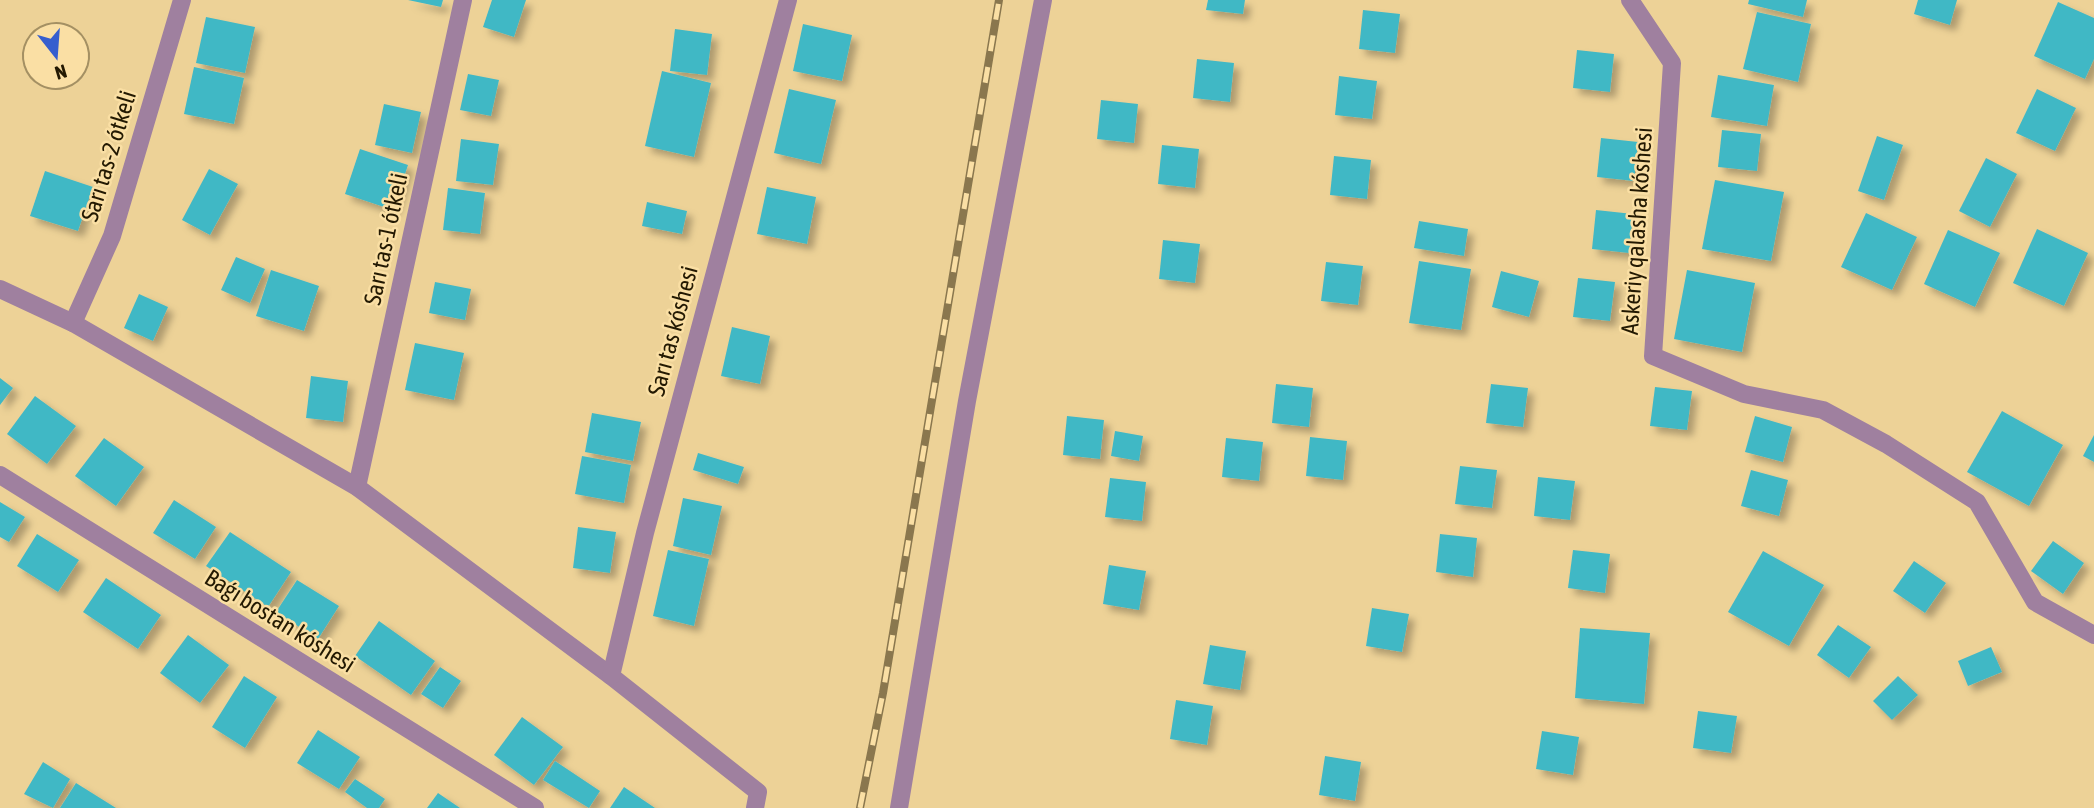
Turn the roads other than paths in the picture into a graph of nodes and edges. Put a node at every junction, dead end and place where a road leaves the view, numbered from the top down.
1 (182, 0) edge
2 (463, 0) edge
3 (788, 0) edge
4 (1043, 0) edge
5 (1630, 0) edge
6 (0, 289) edge
7 (73, 323) junction
8 (0, 475) edge
9 (357, 488) junction
10 (2094, 635) edge
11 (611, 676) junction
12 (535, 808) edge
13 (755, 808) edge
14 (899, 808) edge

1 - 7 street, Sarı tas-2 ótkeli
2 - 9 street, Sarı tas-1 ótkeli
3 - 11 street, Sarı tas kóshesi
4 - 14 street
5 - 10 street, Askeriy qalasha kóshesi
6 - 7 street
7 - 9 street
8 - 12 street, Baǵı bostan kóshesi
9 - 11 street
11 - 13 street

